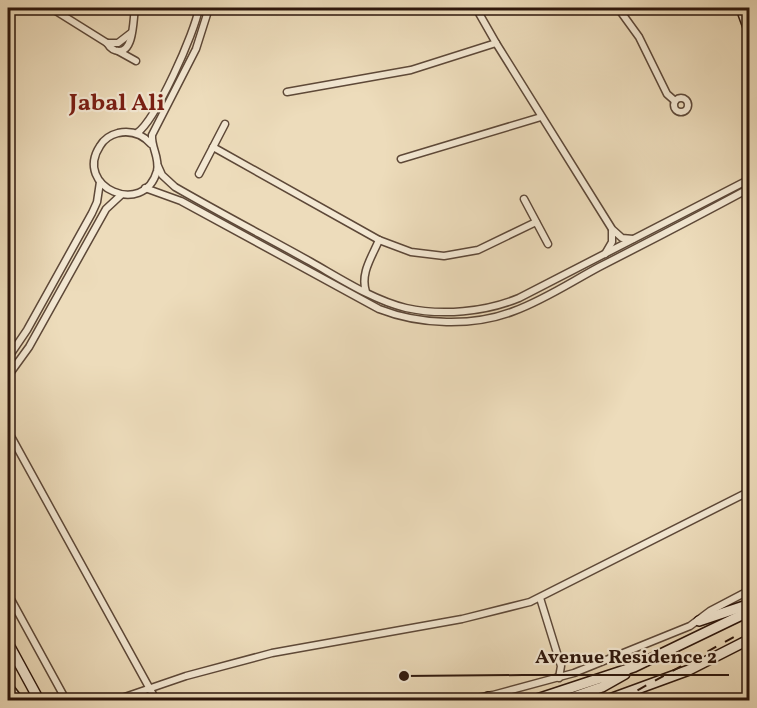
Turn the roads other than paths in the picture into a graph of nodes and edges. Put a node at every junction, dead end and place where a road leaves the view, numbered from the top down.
1 (51, 8) edge
2 (135, 8) edge
3 (199, 8) edge
4 (208, 8) edge
5 (476, 8) edge
6 (618, 8) edge
7 (741, 8) edge
8 (131, 33) junction
9 (750, 33) edge
10 (107, 43) junction
11 (496, 43) junction
12 (118, 51) junction
13 (136, 61) dead end
14 (287, 92) dead end
15 (675, 101) dead end
16 (541, 117) junction
17 (225, 124) dead end
18 (136, 133) junction
19 (151, 144) junction
20 (213, 147) junction
21 (401, 159) dead end
22 (158, 166) junction
23 (199, 174) dead end
24 (750, 179) edge
25 (100, 182) junction
26 (145, 188) junction
27 (750, 188) edge
28 (121, 195) junction
29 (524, 199) dead end
30 (536, 222) junction
31 (612, 229) junction
32 (636, 239) junction
33 (379, 240) junction
34 (548, 244) dead end
35 (604, 255) junction
36 (365, 272) junction
37 (345, 281) junction
38 (366, 292) junction
39 (8, 358) edge
40 (8, 376) edge
41 (8, 431) edge
42 (750, 491) edge
43 (750, 590) edge
44 (8, 594) edge
45 (540, 598) junction
46 (530, 602) junction
47 (750, 604) edge
48 (750, 611) edge
49 (544, 614) junction
50 (699, 621) junction
51 (8, 637) edge
52 (750, 639) edge
53 (9, 645) edge
54 (561, 666) junction
55 (634, 667) junction
56 (574, 673) junction
57 (559, 678) junction
58 (8, 687) edge
59 (149, 687) junction
60 (485, 699) edge
61 (18, 700) edge
62 (39, 700) edge
63 (66, 700) edge
64 (116, 700) edge
65 (156, 700) edge
66 (466, 700) edge
67 (534, 700) edge
68 (565, 700) edge
69 (606, 700) edge

1 - 10 street
2 - 8 street
3 - 18 street
4 - 19 street
5 - 11 street
6 - 15 street
7 - 9 main road
8 - 10 street
8 - 12 street
10 - 12 street
11 - 14 street
11 - 16 street
12 - 13 street
16 - 21 street
16 - 31 street
17 - 20 street
18 - 19 street
18 - 25 street
19 - 22 street
20 - 23 street
20 - 33 street
22 - 26 street
22 - 37 street
24 - 32 street
25 - 28 street
25 - 39 street
26 - 27 street
26 - 28 street
28 - 40 street
29 - 30 street
30 - 33 street
30 - 34 street
31 - 32 street
31 - 35 street
32 - 35 street
33 - 36 street
35 - 38 street
36 - 37 street
36 - 38 street
37 - 38 street
41 - 59 street
42 - 45 street
43 - 50 street
44 - 63 street
45 - 46 street
45 - 49 street
46 - 49 street
46 - 59 street
47 - 50 main road
48 - 55 main road
49 - 54 street
50 - 56 street
51 - 53 main road
52 - 69 main road
53 - 62 main road
54 - 56 street
54 - 57 street
55 - 67 main road
55 - 68 main road
56 - 57 street
57 - 60 street
58 - 61 main road
59 - 64 street
59 - 65 street
60 - 66 street

